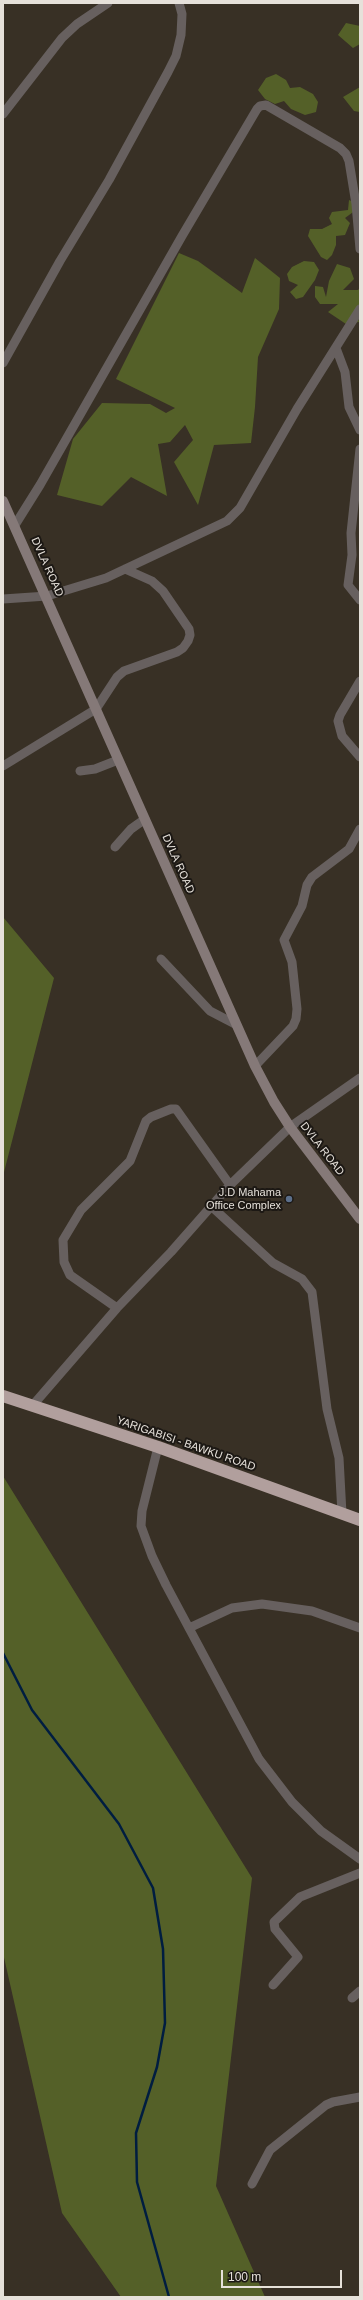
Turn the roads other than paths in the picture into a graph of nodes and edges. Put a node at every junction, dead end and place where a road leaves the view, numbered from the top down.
1 (108, 3) edge
2 (179, 3) edge
3 (3, 114) edge
4 (360, 249) edge
5 (360, 309) edge
6 (336, 348) junction
7 (3, 363) edge
8 (360, 430) edge
9 (360, 449) edge
10 (4, 505) edge
11 (15, 525) junction
12 (125, 569) junction
13 (47, 596) junction
14 (3, 599) edge
15 (360, 600) edge
16 (360, 681) edge
17 (96, 709) junction
18 (360, 757) edge
19 (118, 760) junction
20 (3, 766) edge
21 (80, 771) dead end
22 (145, 819) junction
23 (360, 829) edge
24 (360, 841) edge
25 (115, 847) dead end
26 (349, 849) junction
27 (161, 959) dead end
28 (236, 1024) junction
29 (255, 1066) junction
30 (360, 1078) edge
31 (290, 1127) junction
32 (230, 1185) junction
33 (211, 1206) junction
34 (358, 1214) edge
35 (117, 1308) junction
36 (3, 1396) edge
37 (33, 1405) junction
38 (158, 1448) junction
39 (342, 1514) junction
40 (360, 1520) edge
41 (189, 1628) junction
42 (360, 1628) edge
43 (360, 1859) edge
44 (360, 1873) edge
45 (273, 1985) dead end
46 (360, 1991) edge
47 (352, 1998) dead end
48 (360, 2096) edge
49 (252, 2184) dead end

1 - 3 street
2 - 7 street
4 - 11 street
5 - 6 street
6 - 8 street
6 - 12 street
9 - 15 street
10 - 11 street, DVLA ROAD
11 - 13 street, DVLA ROAD
12 - 13 street
12 - 17 street
13 - 14 street
13 - 17 street, DVLA ROAD
16 - 18 street
17 - 19 street, DVLA ROAD
17 - 20 street
19 - 21 street
19 - 22 street, DVLA ROAD
22 - 25 street
22 - 28 street, DVLA ROAD
23 - 26 street
24 - 26 street
26 - 29 street
27 - 28 street
28 - 29 street, DVLA ROAD
29 - 31 street, DVLA ROAD
30 - 31 street
31 - 32 street
31 - 34 street, DVLA ROAD
32 - 33 street
32 - 35 street
33 - 35 street
33 - 39 street
35 - 37 street
36 - 37 highway, YARIGABISI - BAWKU ROAD
37 - 38 highway, YARIGABISI - BAWKU ROAD
38 - 39 highway, YARIGABISI - BAWKU ROAD
38 - 41 street
39 - 40 highway, YARIGABISI - BAWKU ROAD
41 - 42 street
41 - 43 street
44 - 45 street
46 - 47 street
48 - 49 street

